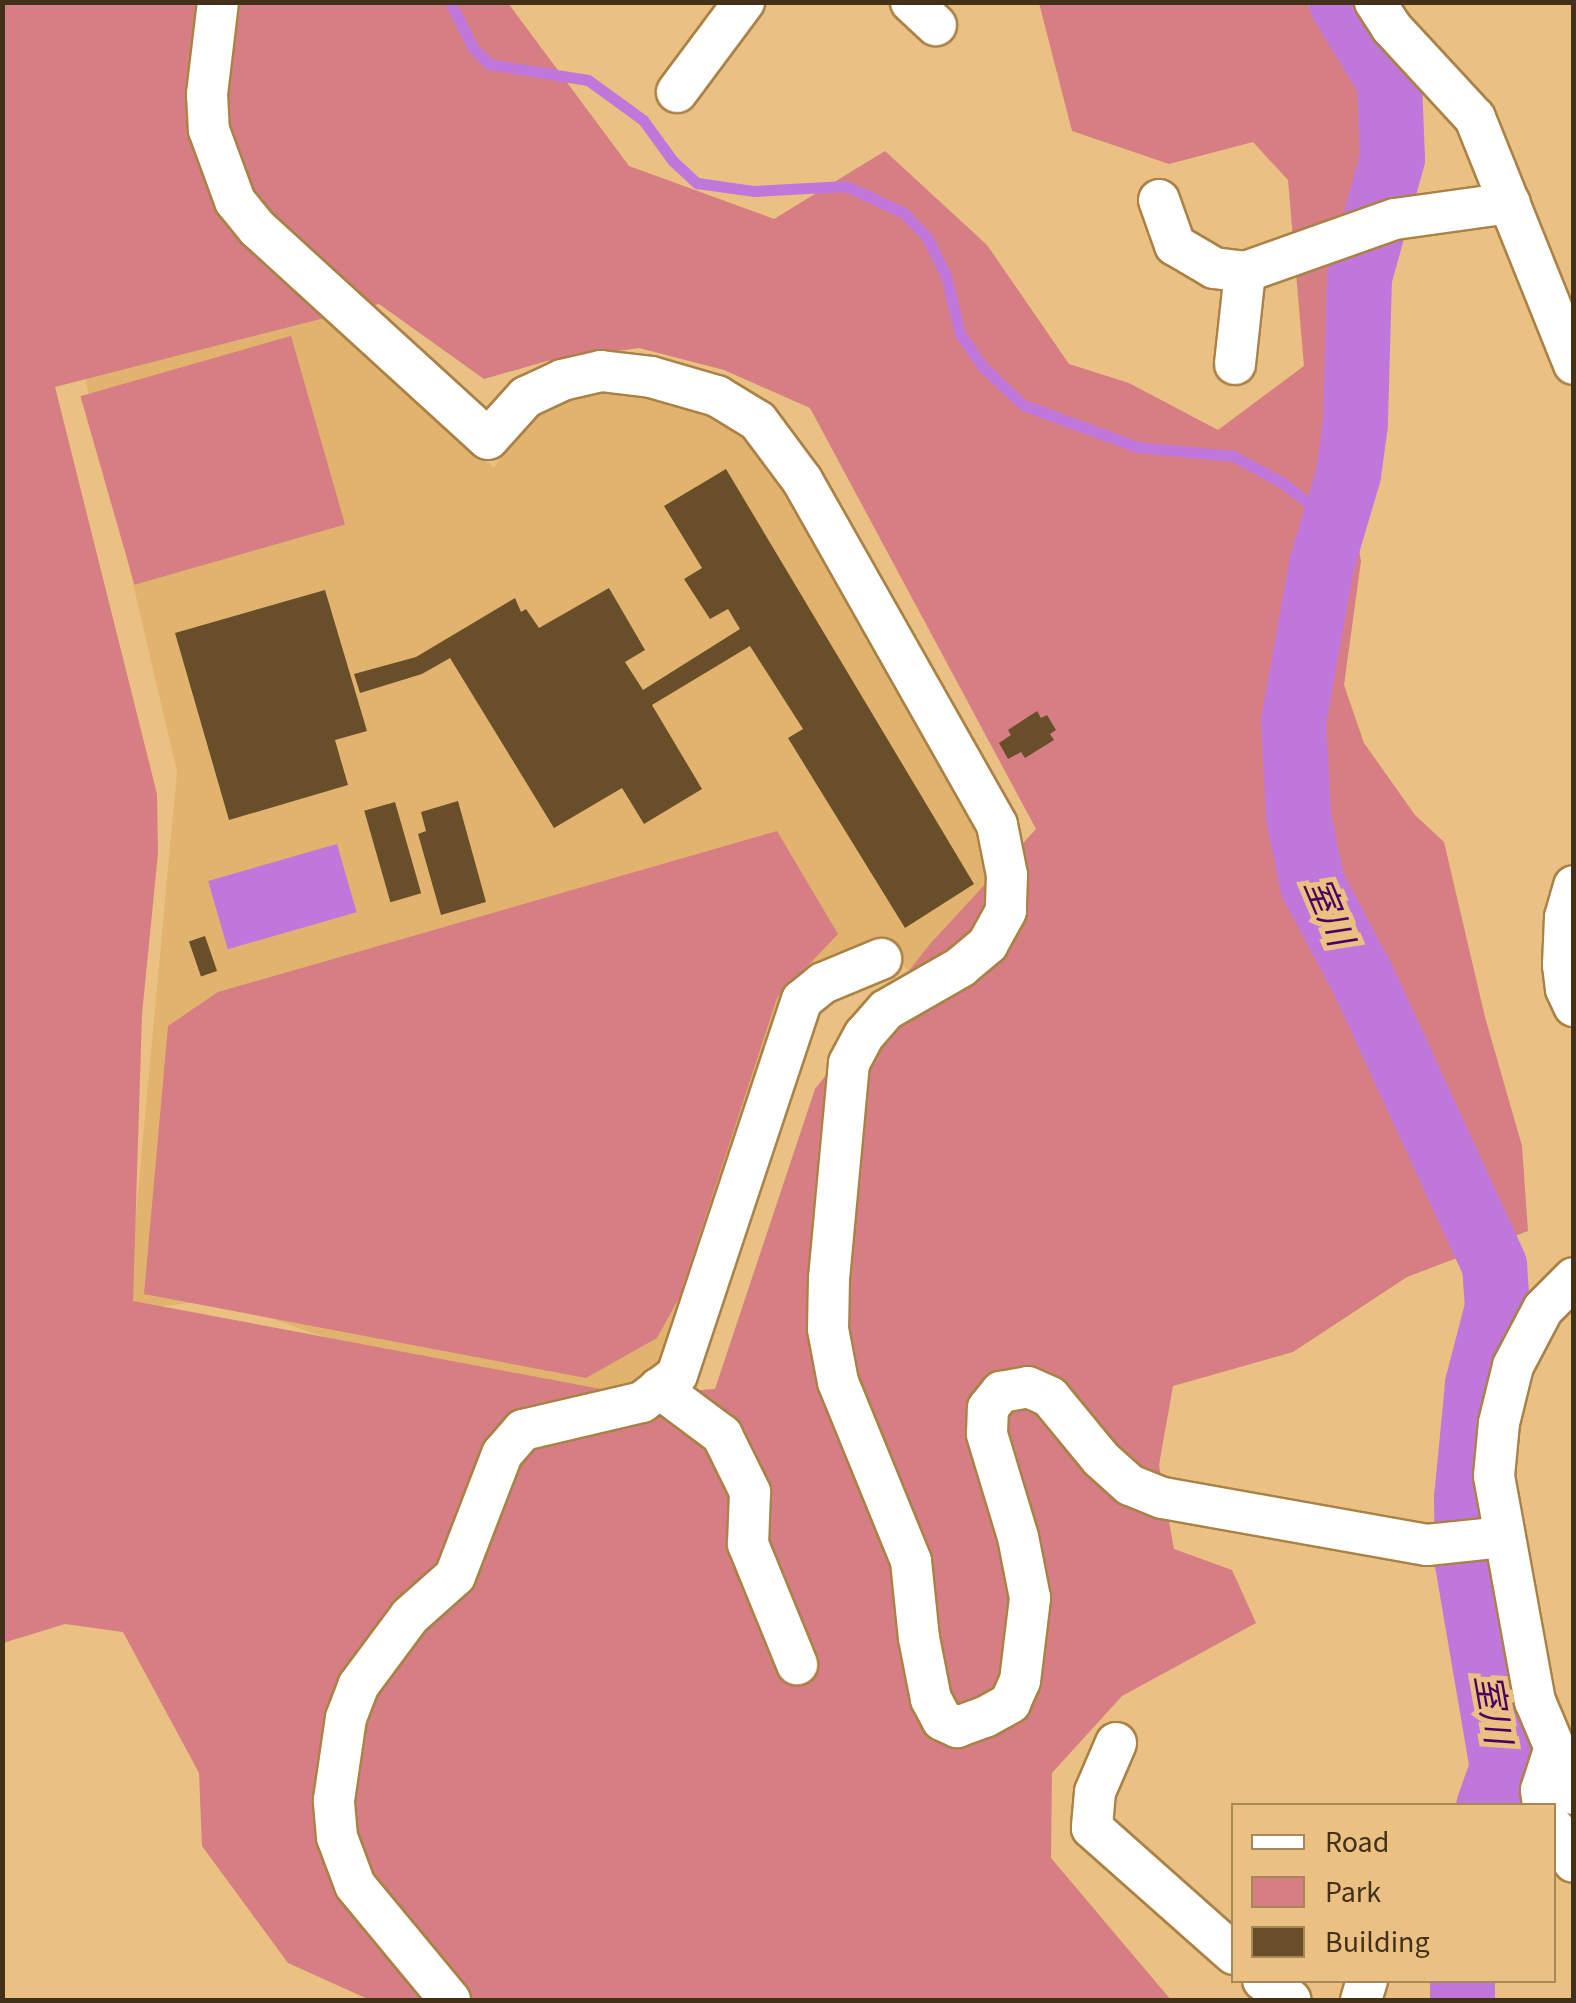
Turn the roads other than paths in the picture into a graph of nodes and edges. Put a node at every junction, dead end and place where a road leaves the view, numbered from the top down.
1 (218, 2) edge
2 (744, 2) edge
3 (1375, 2) edge
4 (677, 92) dead end
5 (1159, 200) dead end
6 (1510, 203) junction
7 (1245, 272) junction
8 (1236, 364) dead end
9 (1574, 364) edge
10 (1574, 886) edge
11 (902, 1001) junction
12 (1574, 1006) edge
13 (1574, 1278) edge
14 (659, 1388) junction
15 (1494, 1538) junction
16 (797, 1664) dead end
17 (1116, 1743) dead end
18 (1552, 1752) junction
19 (1574, 1794) edge
20 (1543, 1803) edge
21 (1556, 1831) edge
22 (1574, 1862) edge
23 (1231, 1951) edge
24 (1267, 1983) edge
25 (450, 2000) edge
26 (1291, 2000) edge

1 - 11 street
2 - 4 street
3 - 6 street
5 - 7 street
6 - 7 street
6 - 9 street
7 - 8 street
10 - 12 street
11 - 14 street
11 - 15 street
13 - 15 street
14 - 16 street
14 - 25 street
15 - 18 street
17 - 23 street
18 - 19 street
18 - 20 street
21 - 22 street
24 - 26 street

